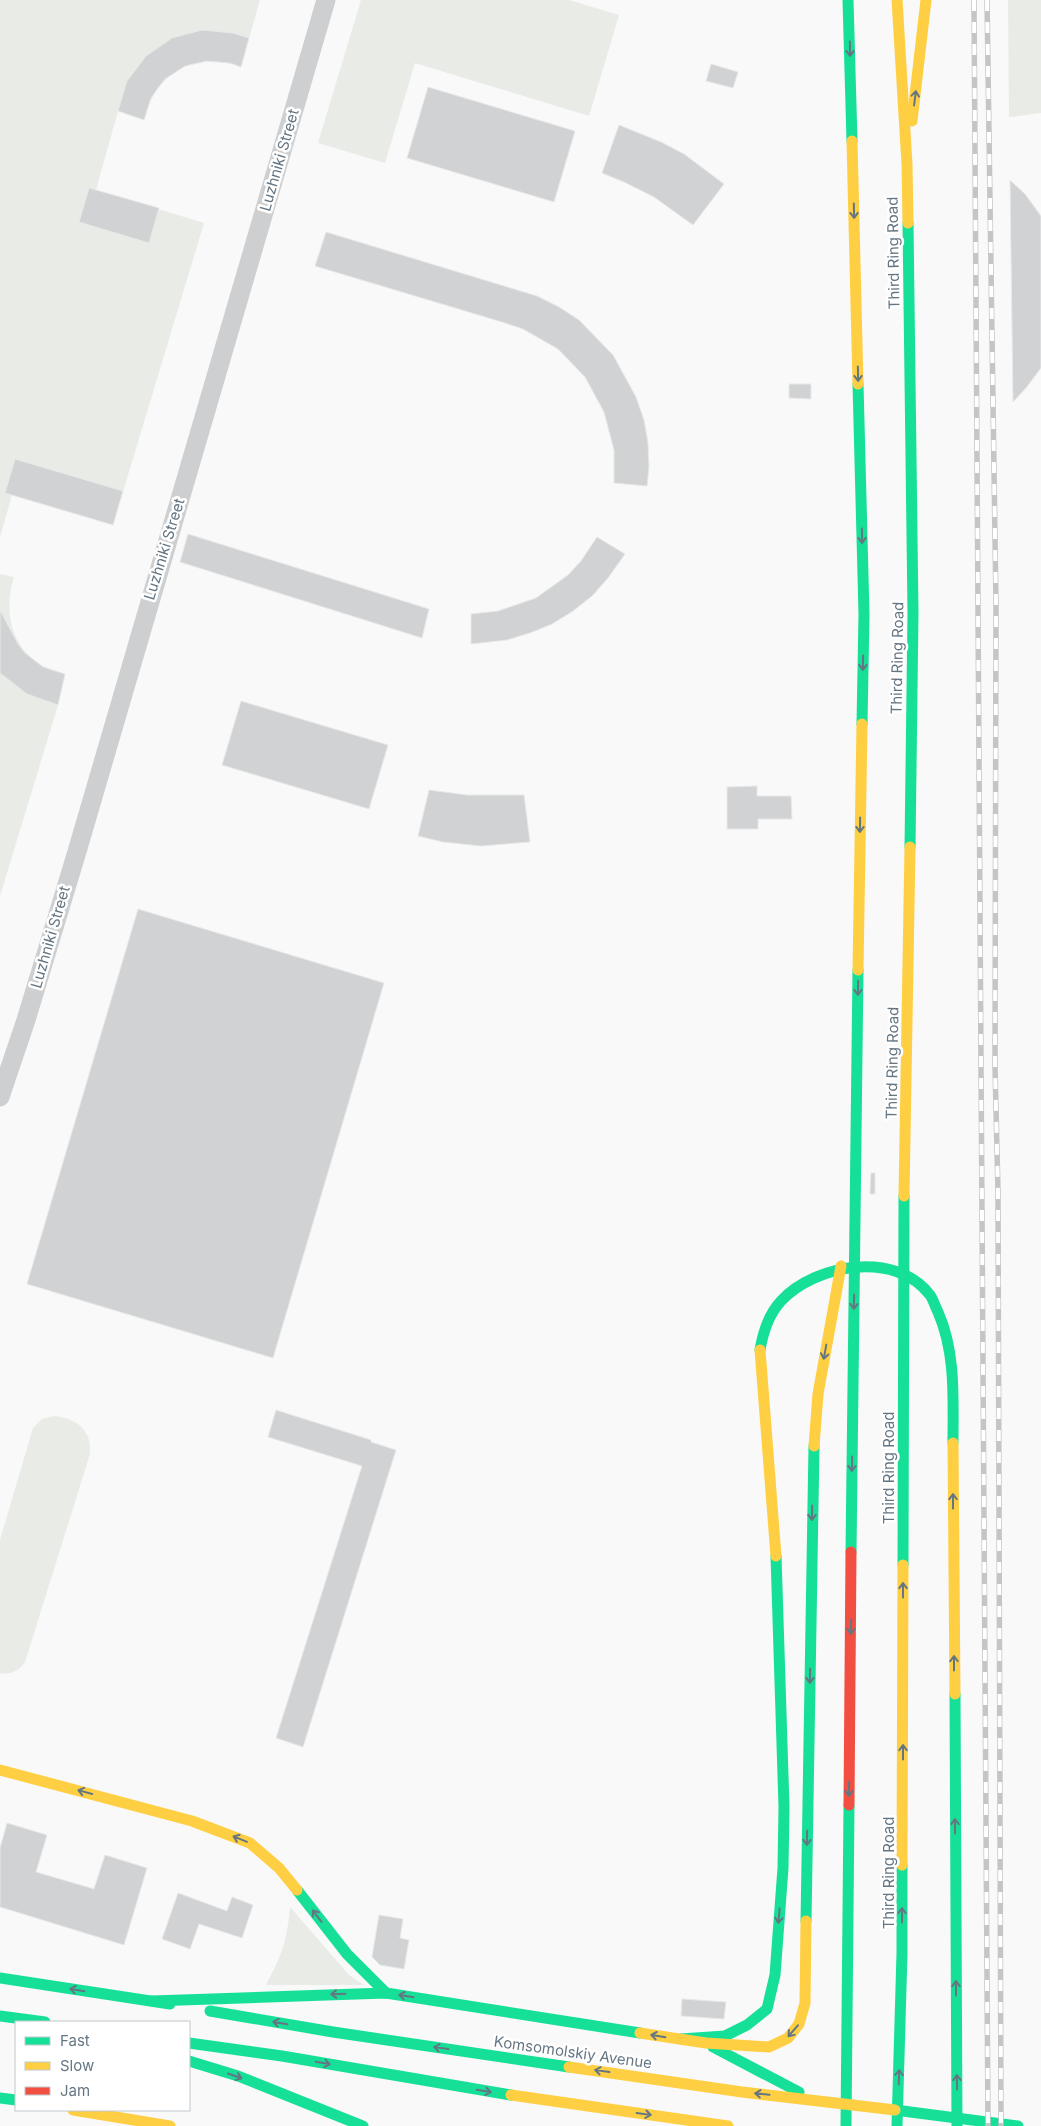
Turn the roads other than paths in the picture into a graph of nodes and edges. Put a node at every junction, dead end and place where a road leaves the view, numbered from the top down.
1 (326, 0) edge
2 (844, 0) edge
3 (848, 0) edge
4 (897, 0) edge
5 (926, 0) edge
6 (850, 23) junction
7 (907, 164) junction
8 (0, 1097) edge
9 (856, 1165) junction
10 (0, 1770) edge
11 (902, 1953) junction
12 (0, 1978) edge
13 (386, 1993) junction
14 (152, 2001) junction
15 (0, 2016) edge
16 (38, 2021) edge
17 (680, 2039) junction
18 (190, 2043) edge
19 (706, 2043) junction
20 (190, 2061) edge
21 (911, 2068) dead end
22 (913, 2097) dead end
23 (0, 2098) edge
24 (811, 2099) junction
25 (15, 2100) edge
26 (79, 2111) edge
27 (170, 2126) edge
28 (362, 2126) edge
29 (728, 2126) edge
30 (846, 2126) edge
31 (897, 2126) edge
32 (915, 2126) edge
33 (957, 2126) edge
34 (1018, 2126) edge

1 - 8 street, Luzhniki Street
2 - 6 main road
3 - 6 main road
4 - 7 main road, Third Ring Road
7 -> 5 main road
6 -> 9 main road
11 -> 7 main road, Third Ring Road
9 -> 19 main road
9 -> 30 main road
13 -> 10 main road
11 - 21 main road
31 -> 11 main road, Third Ring Road
14 -> 12 main road, Komsomolskiy Avenue
13 -> 14 main road
17 -> 13 main road
24 -> 14 main road, Komsomolskiy Avenue
15 - 16 main road
17 - 19 main road
33 -> 17 main road
18 -> 29 main road
19 - 24 main road
20 -> 28 main road
22 - 32 main road
23 - 25 main road
24 - 34 main road, Komsomolskiy Avenue
26 - 27 main road

